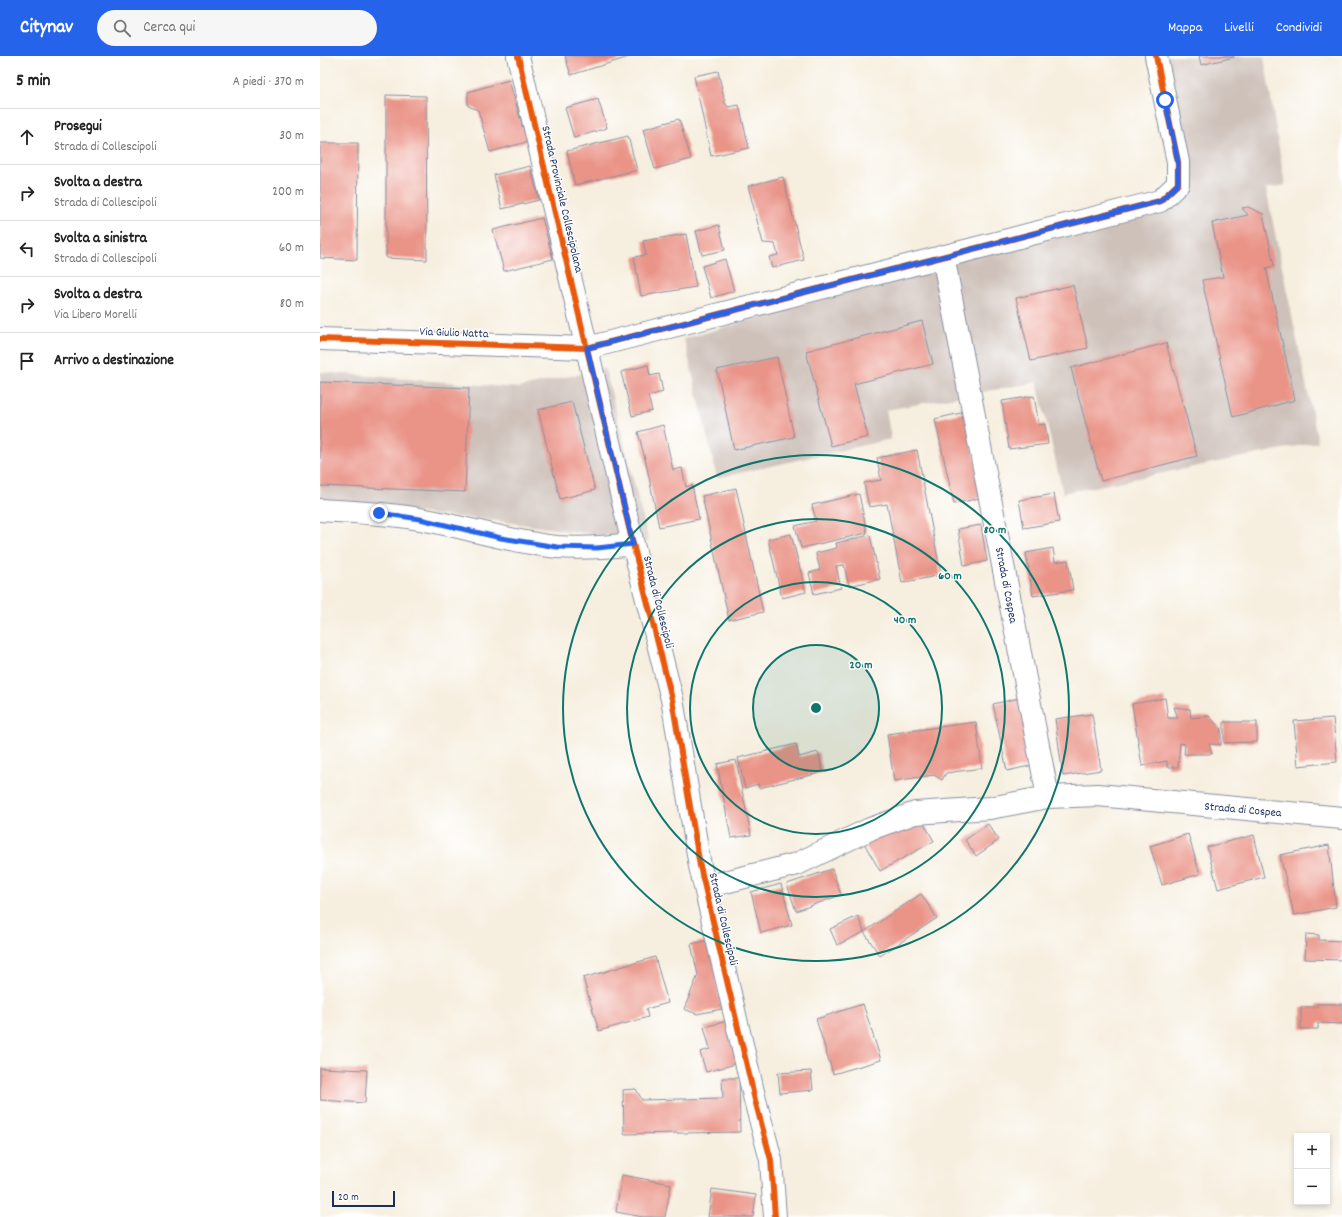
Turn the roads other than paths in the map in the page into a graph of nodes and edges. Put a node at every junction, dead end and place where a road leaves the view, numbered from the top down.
1 (518, 56) edge
2 (1156, 56) edge
3 (943, 256) junction
4 (320, 339) edge
5 (587, 348) junction
6 (320, 510) edge
7 (633, 544) junction
8 (1048, 797) junction
9 (1342, 818) edge
10 (705, 887) junction
11 (775, 1217) edge

1 - 5 street, Strada Provinciale Collescipolana
2 - 3 street
3 - 5 street
3 - 8 street, Strada di Cospea
4 - 5 street, Via Giulio Natta
5 - 7 street, Strada di Collescipoli
6 - 7 street
7 - 10 street, Strada di Collescipoli
8 - 9 street, Strada di Cospea
8 - 10 street, Strada di Cospea
10 - 11 street, Strada di Collescipoli

